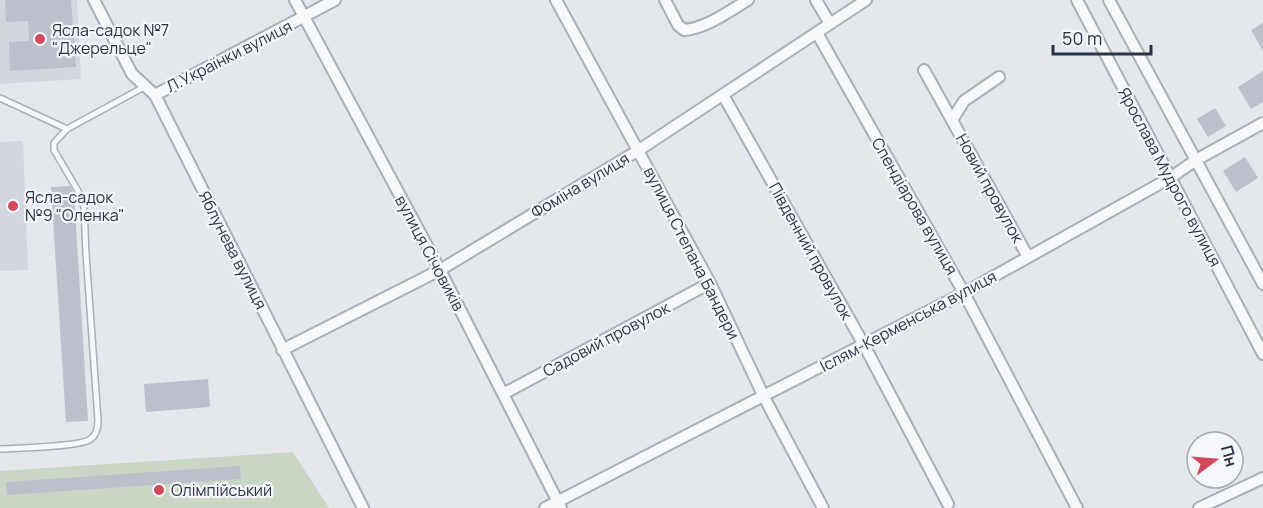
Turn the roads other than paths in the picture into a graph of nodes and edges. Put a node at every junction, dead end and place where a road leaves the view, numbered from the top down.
1 (94, 0) edge
2 (295, 0) edge
3 (335, 0) edge
4 (556, 0) edge
5 (665, 0) edge
6 (748, 0) edge
7 (816, 0) edge
8 (866, 0) edge
9 (1077, 0) edge
10 (1109, 0) edge
11 (304, 17) junction
12 (830, 24) junction
13 (817, 33) junction
14 (924, 70) dead end
15 (999, 77) dead end
16 (144, 87) junction
17 (155, 95) junction
18 (723, 95) junction
19 (0, 98) edge
20 (952, 120) junction
21 (1263, 123) edge
22 (67, 129) junction
23 (639, 150) junction
24 (1196, 160) junction
25 (1170, 178) junction
26 (1028, 257) junction
27 (440, 270) junction
28 (710, 283) junction
29 (1263, 284) edge
30 (964, 293) junction
31 (864, 345) junction
32 (282, 350) junction
33 (1263, 354) edge
34 (503, 394) junction
35 (764, 397) junction
36 (0, 449) edge
37 (1263, 478) edge
38 (948, 504) dead end
39 (559, 505) edge
40 (363, 508) edge
41 (545, 508) edge
42 (823, 508) edge
43 (1077, 508) edge
44 (1199, 508) edge

1 - 16 street, Яблунева вулиця
2 - 11 street, вулиця Січовиків
3 - 11 street, Л.Українки вулиця
4 - 23 street, вулиця Степана Бандери
5 - 6 street
7 - 12 street
8 - 12 street, Фоміна вулиця
9 - 25 street, Ярослава Мудрого вулиця
10 - 24 street, Ярослава Мудрого вулиця
11 - 17 street, Л.Українки вулиця
11 - 27 street, вулиця Січовиків
12 - 13 street, Фоміна вулиця
13 - 18 street, Фоміна вулиця
13 - 30 street, Спендіарова вулиця
14 - 20 street, Новий провулок
15 - 20 street, Новий провулок
16 - 17 street, Яблунева вулиця
16 - 22 lane
17 - 32 street, Яблунева вулиця
18 - 23 street, Фоміна вулиця
18 - 31 street, Південний провулок
19 - 22 lane
20 - 26 street, Новий провулок
21 - 24 street, Іслям-Керменська вулиця
22 - 36 lane
23 - 27 street, Фоміна вулиця
23 - 28 street, вулиця Степана Бандери
24 - 25 street, Іслям-Керменська вулиця
24 - 29 street, Ярослава Мудрого вулиця
25 - 26 street, Іслям-Керменська вулиця
25 - 33 street, Ярослава Мудрого вулиця
26 - 30 street, Іслям-Керменська вулиця
27 - 32 street, Фоміна вулиця
27 - 34 street, вулиця Січовиків
28 - 34 street, Садовий провулок
28 - 35 street, вулиця Степана Бандери
30 - 31 street, Іслям-Керменська вулиця
30 - 43 street, Спендіарова вулиця
31 - 35 street, Іслям-Керменська вулиця
31 - 38 street, Південний провулок
32 - 40 street, Яблунева вулиця
34 - 39 street, вулиця Січовиків
35 - 39 street, Іслям-Керменська вулиця
35 - 42 street, вулиця Степана Бандери
37 - 44 street
39 - 41 street, Іслям-Керменська вулиця

